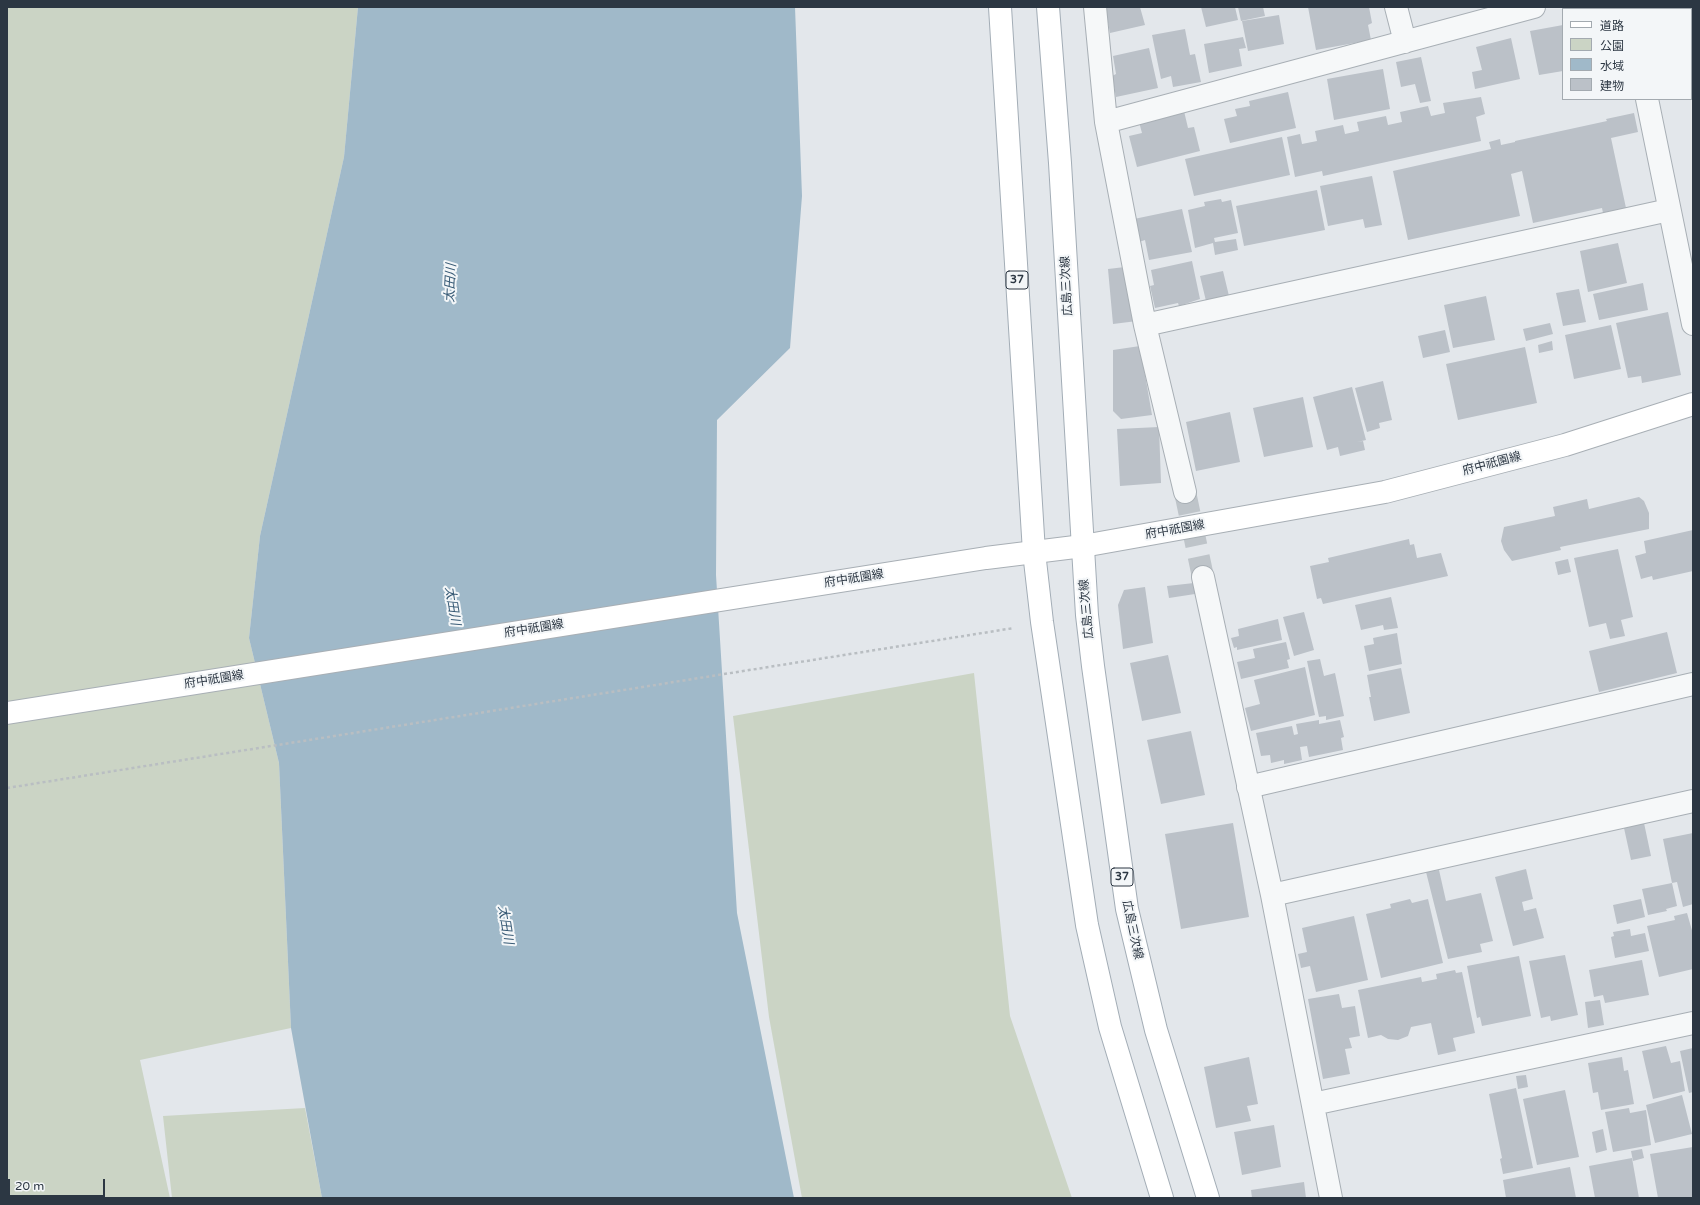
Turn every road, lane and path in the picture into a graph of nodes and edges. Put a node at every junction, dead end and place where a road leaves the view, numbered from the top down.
1 (1000, 7) edge
2 (1048, 7) edge
3 (1095, 7) edge
4 (1396, 7) edge
5 (1534, 7) edge
6 (1405, 42) junction
7 (1647, 100) edge
8 (1106, 122) junction
9 (1669, 210) junction
10 (1693, 324) edge
11 (1144, 325) junction
12 (1693, 404) edge
13 (1185, 492) tunnel mouth
14 (1083, 546) junction
15 (1034, 552) junction
16 (1203, 577) tunnel mouth
17 (1014, 628) dead end
18 (1693, 684) edge
19 (7, 713) edge
20 (1248, 787) junction
21 (7, 788) edge
22 (1693, 801) edge
23 (1272, 895) junction
24 (1693, 1023) edge
25 (1313, 1104) junction
26 (1162, 1198) edge
27 (1208, 1198) edge
28 (1332, 1198) edge

1 - 15 main road, 37
2 - 14 main road, 広島三次線 / 37
3 - 8 street
4 - 6 street
5 - 6 street
6 - 8 street
7 - 9 street
8 - 11 street
9 - 10 street
9 - 11 street
11 - 13 street
12 - 14 main road, 府中祇園線
14 - 15 main road, 府中祇園線
14 - 27 main road, 広島三次線 / 37
15 - 19 main road, 府中祇園線
15 - 26 main road, 37
16 - 20 street
17 - 21 path
18 - 20 street
20 - 23 street
22 - 23 street
23 - 25 street
24 - 25 street
25 - 28 street

